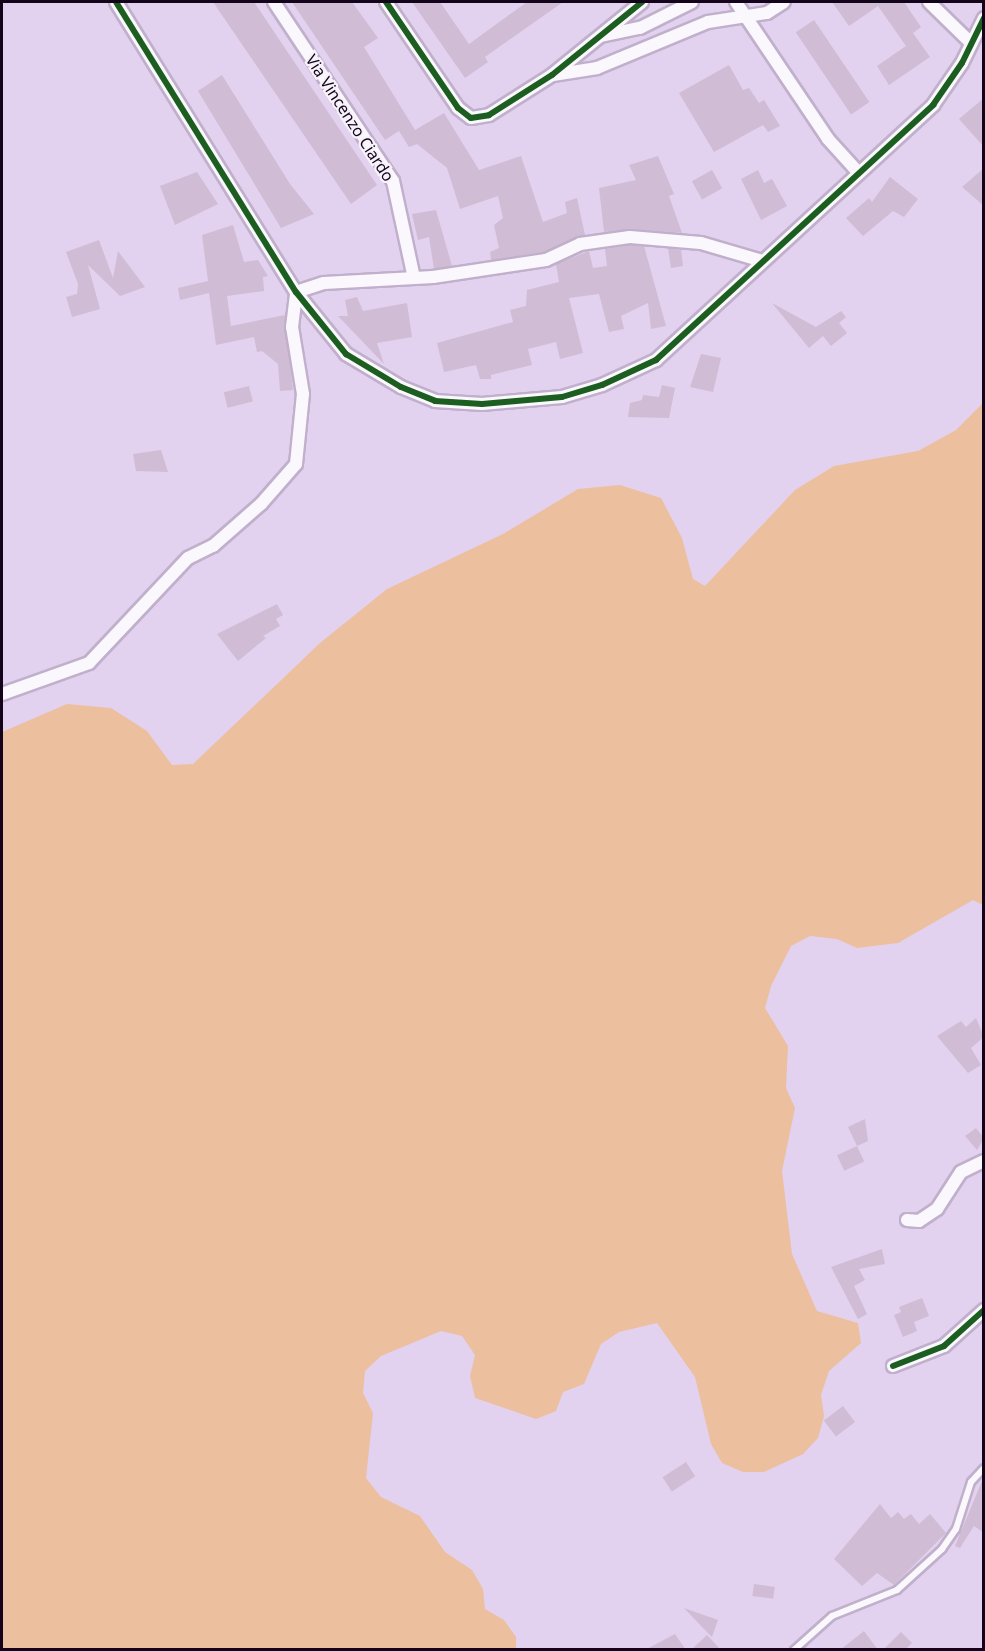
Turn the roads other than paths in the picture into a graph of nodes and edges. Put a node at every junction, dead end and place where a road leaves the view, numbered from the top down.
1 (116, 2) edge
2 (274, 2) edge
3 (386, 2) edge
4 (642, 2) edge
5 (690, 2) edge
6 (736, 2) edge
7 (784, 2) edge
8 (929, 2) edge
9 (744, 15) junction
10 (984, 18) edge
11 (600, 36) junction
12 (970, 43) junction
13 (552, 75) junction
14 (857, 171) junction
15 (762, 261) junction
16 (414, 278) junction
17 (296, 292) junction
18 (2, 694) edge
19 (984, 1161) edge
20 (907, 1220) dead end
21 (984, 1310) edge
22 (893, 1366) dead end
23 (984, 1468) edge
24 (794, 1650) edge

1 - 17 street
2 - 16 street, Via Vincenzo Ciardo
3 - 13 street
4 - 11 street
5 - 11 street
6 - 9 street
7 - 9 street
8 - 12 street
9 - 13 street
9 - 14 street
10 - 12 street
11 - 13 street
12 - 14 street
14 - 15 street
15 - 16 street
15 - 17 street
16 - 17 street
17 - 18 street
19 - 20 street
21 - 22 street
23 - 24 lane

